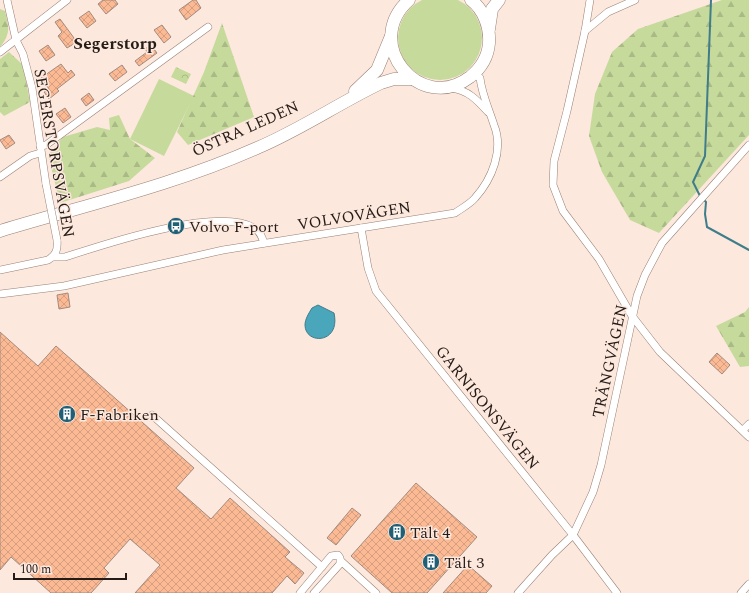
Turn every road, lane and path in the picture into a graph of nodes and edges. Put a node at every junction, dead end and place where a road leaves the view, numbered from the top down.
1 (7, 0) edge
2 (67, 0) edge
3 (470, 0) edge
4 (499, 0) edge
5 (590, 0) edge
6 (635, 0) edge
7 (405, 2) edge
8 (208, 27) dead end
9 (585, 31) junction
10 (489, 33) junction
11 (391, 36) junction
12 (16, 40) junction
13 (0, 52) edge
14 (474, 74) junction
15 (412, 78) junction
16 (444, 87) junction
17 (488, 112) junction
18 (749, 145) edge
19 (40, 149) junction
20 (0, 177) edge
21 (80, 208) junction
22 (361, 228) junction
23 (0, 231) edge
24 (264, 242) junction
25 (54, 257) junction
26 (0, 270) edge
27 (0, 294) edge
28 (632, 316) junction
29 (152, 415) dead end
30 (749, 424) edge
31 (743, 430) junction
32 (749, 437) edge
33 (573, 535) junction
34 (341, 561) junction
35 (322, 567) junction
36 (749, 584) edge
37 (300, 593) edge
38 (314, 593) edge
39 (376, 593) edge
40 (518, 593) edge
41 (617, 593) edge
42 (741, 593) edge

1 - 12 street, SEGERSTORPSVÄGEN
2 - 12 street
3 - 10 highway
4 - 10 highway
5 - 9 street
6 - 9 street
7 - 11 highway, ÖSTRA LEDEN
8 - 19 street
9 - 28 street
10 - 14 highway
11 - 15 highway
11 - 21 highway, ÖSTRA LEDEN
12 - 13 street
12 - 19 street, SEGERSTORPSVÄGEN
14 - 16 highway
14 - 17 street
15 - 16 highway
15 - 21 highway, ÖSTRA LEDEN
16 - 17 street
17 - 22 street, VOLVOVÄGEN
18 - 28 street, TRÄNGVÄGEN
19 - 20 street
19 - 25 street, SEGERSTORPSVÄGEN, bridge
21 - 23 highway, ÖSTRA LEDEN
22 - 24 street, VOLVOVÄGEN
22 - 33 street, GARNISONSVÄGEN
24 - 25 street
24 - 27 street, VOLVOVÄGEN
25 - 26 street, SEGERSTORPSVÄGEN
28 - 31 street
28 - 33 street, TRÄNGVÄGEN
29 - 35 street
30 - 31 street
31 - 32 street
33 - 40 street, TRÄNGVÄGEN
33 - 41 street, GARNISONSVÄGEN
34 - 35 street
34 - 38 street
34 - 39 street
35 - 37 street
36 - 42 street

